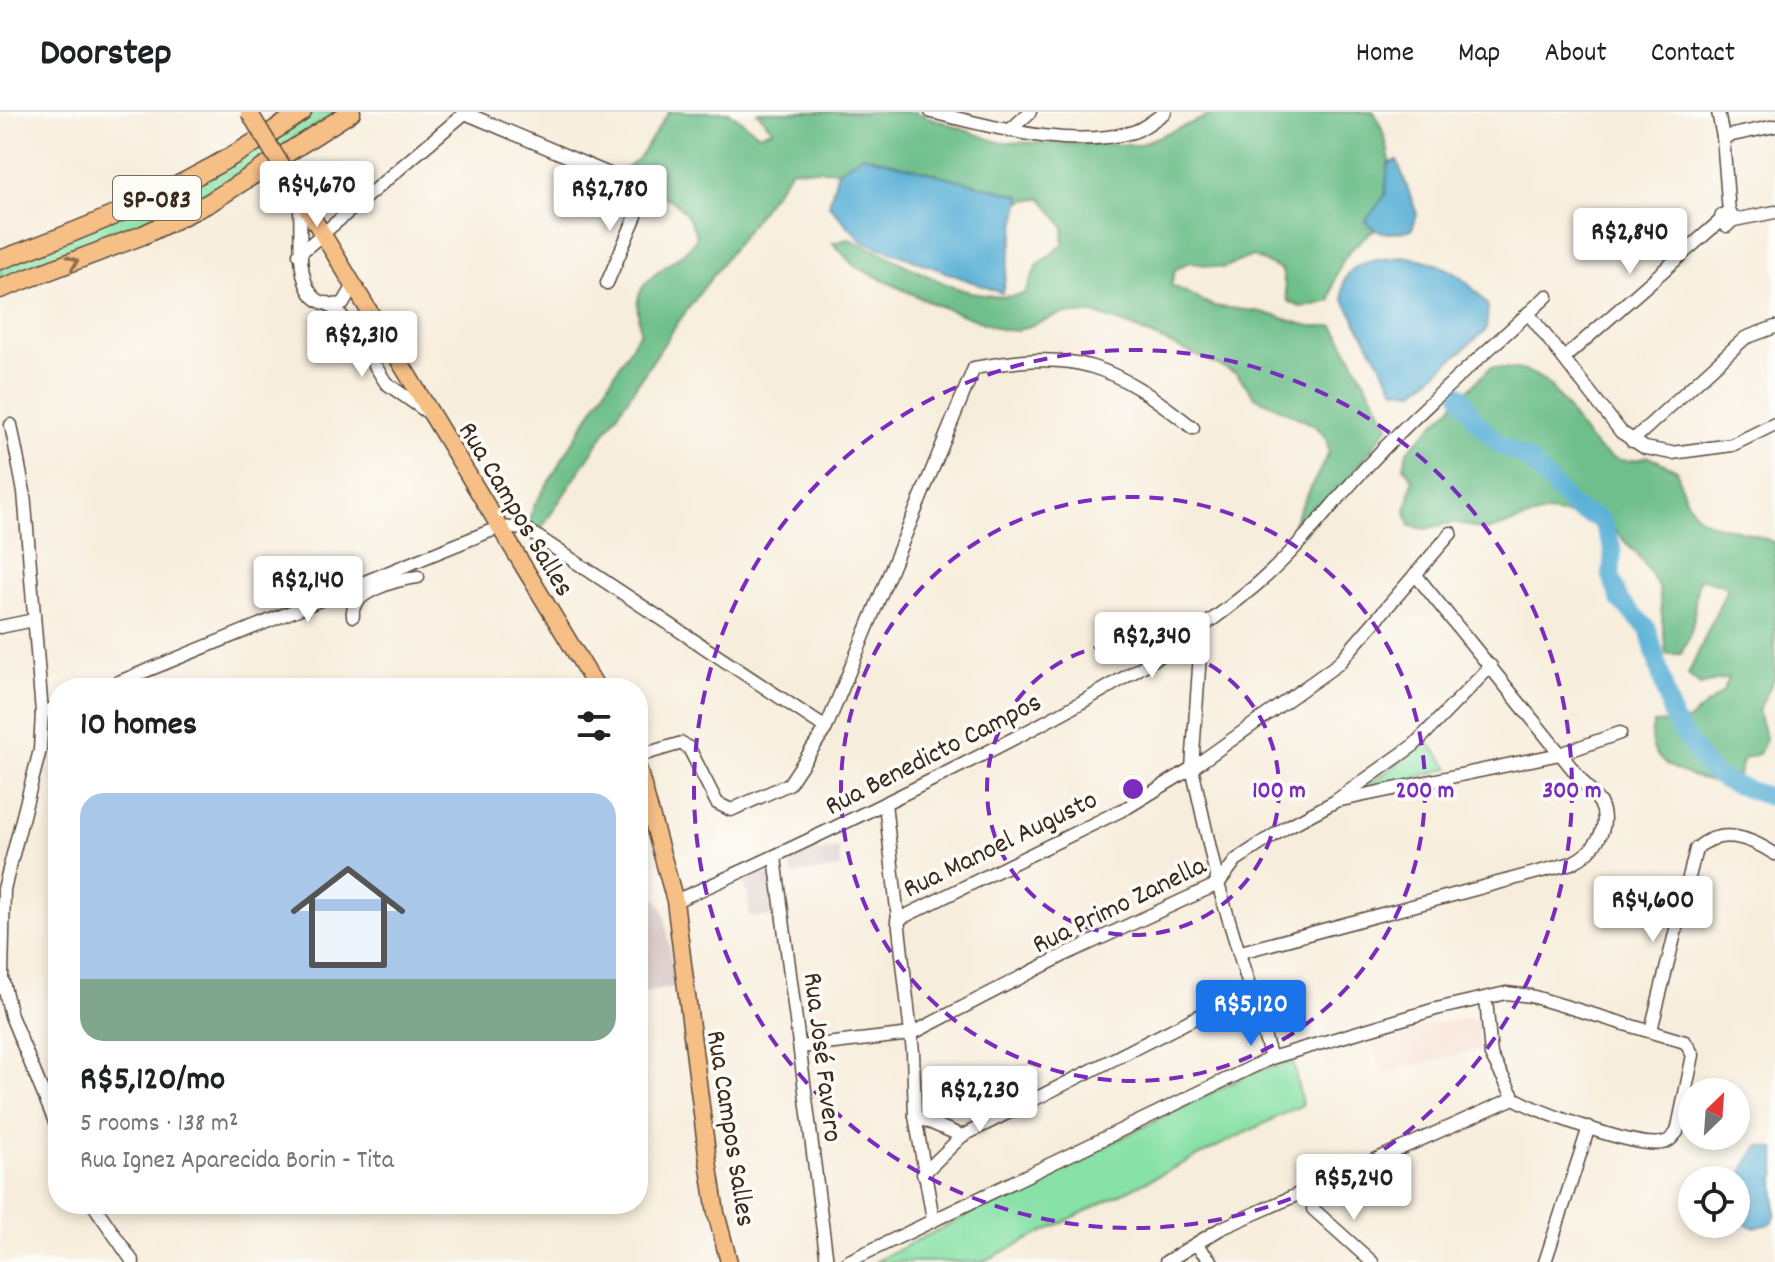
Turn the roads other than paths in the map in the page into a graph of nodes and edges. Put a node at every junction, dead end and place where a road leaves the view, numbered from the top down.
1 (249, 112) edge
2 (302, 112) edge
3 (351, 112) edge
4 (465, 112) edge
5 (931, 112) edge
6 (1030, 112) edge
7 (1165, 112) edge
8 (1718, 112) edge
9 (1775, 126) edge
10 (1009, 131) junction
11 (1723, 137) junction
12 (297, 192) junction
13 (1775, 212) edge
14 (1728, 218) junction
15 (322, 235) junction
16 (299, 254) junction
17 (333, 255) junction
18 (0, 260) edge
19 (607, 283) dead end
20 (353, 287) junction
21 (0, 289) edge
22 (1547, 296) dead end
23 (328, 303) junction
24 (1528, 313) junction
25 (1775, 327) edge
26 (1564, 358) junction
27 (431, 414) junction
28 (1775, 424) edge
29 (11, 425) dead end
30 (1193, 428) dead end
31 (1632, 441) junction
32 (500, 527) junction
33 (1451, 533) dead end
34 (1415, 574) junction
35 (418, 577) dead end
36 (353, 616) dead end
37 (34, 620) junction
38 (1202, 625) junction
39 (0, 627) edge
40 (1491, 666) junction
41 (129, 678) edge
42 (591, 678) edge
43 (48, 711) edge
44 (42, 713) junction
45 (826, 728) junction
46 (1620, 733) dead end
47 (648, 753) edge
48 (1560, 754) junction
49 (1192, 768) junction
50 (1334, 802) junction
51 (885, 803) junction
52 (648, 804) edge
53 (1775, 854) edge
54 (775, 857) junction
55 (3, 884) edge
56 (1218, 884) junction
57 (675, 901) junction
58 (2, 915) edge
59 (897, 920) junction
60 (2, 938) edge
61 (1241, 952) junction
62 (1250, 990) junction
63 (1486, 999) junction
64 (1651, 1030) junction
65 (911, 1034) junction
66 (800, 1047) junction
67 (1271, 1058) junction
68 (1514, 1098) junction
69 (48, 1105) edge
70 (915, 1116) junction
71 (1589, 1127) junction
72 (962, 1136) junction
73 (923, 1174) junction
74 (1313, 1209) dead end
75 (102, 1214) edge
76 (933, 1219) junction
77 (722, 1235) junction
78 (1196, 1245) junction
79 (133, 1262) edge
80 (729, 1262) edge
81 (739, 1262) edge
82 (827, 1262) edge
83 (847, 1262) edge
84 (1166, 1262) edge
85 (1212, 1262) edge
86 (1372, 1262) edge
87 (1545, 1262) edge

1 - 12 main road, Rua Campos Salles, bridge
2 - 18 highway, SP-083
21 -> 3 highway, SP-083
4 - 15 street
4 - 19 street
5 - 10 street
6 - 10 street
7 - 10 street
8 - 11 street
9 - 11 street
11 - 14 street
12 - 15 main road, Rua Campos Salles
12 - 16 street
13 - 14 street
14 - 26 street
15 - 16 street
15 - 17 main road, Rua Campos Salles
16 - 17 street
16 - 23 street
17 - 20 main road, Rua Campos Salles
20 - 23 street
20 - 27 main road, Rua Campos Salles
22 - 24 street, Rua Benedicto Campos
23 - 27 street
24 - 26 street
24 - 38 street, Rua Benedicto Campos
25 - 31 street
26 - 31 street
27 - 32 main road, Rua Campos Salles
28 - 31 street
29 - 37 street
30 - 45 street
32 - 41 street
32 - 42 main road, Rua Campos Salles
32 - 45 street
33 - 34 street, Rua Manoel Augusto
34 - 40 street
34 - 49 street, Rua Manoel Augusto
35 - 36 street
37 - 39 street
37 - 44 street
38 - 49 street
38 - 51 street, Rua Benedicto Campos
40 - 48 street
40 - 50 street, Rua Primo Zanella
43 - 44 street
44 - 55 street
45 - 47 street
46 - 48 street
48 - 50 street
48 - 61 street
49 - 56 street
49 - 59 street, Rua Manoel Augusto
50 - 56 street, Rua Primo Zanella
51 - 54 street, Rua Benedicto Campos
51 - 59 street
52 - 57 main road, Rua Campos Salles
53 - 64 street
54 - 57 street, Rua Benedicto Campos
54 - 66 street, Rua José Favero
55 - 58 street
56 - 61 street
56 - 65 street, Rua Primo Zanella
57 - 77 main road, Rua Campos Salles
58 - 60 street
59 - 65 street
60 - 69 street
61 - 62 street
62 - 67 street
62 - 72 street
63 - 64 street
63 - 67 street
63 - 68 street
64 - 71 street
65 - 66 street, Rua Primo Zanella
65 - 70 street
66 - 82 street, Rua José Favero
67 - 76 street
68 - 71 street
68 - 78 street
70 - 72 street
70 - 73 street
71 - 87 street
72 - 73 street
73 - 76 street
74 - 86 street
75 - 79 street
76 - 83 street
77 - 80 main road, Rua Campos Salles
77 - 81 main road
78 - 84 street
78 - 85 street

